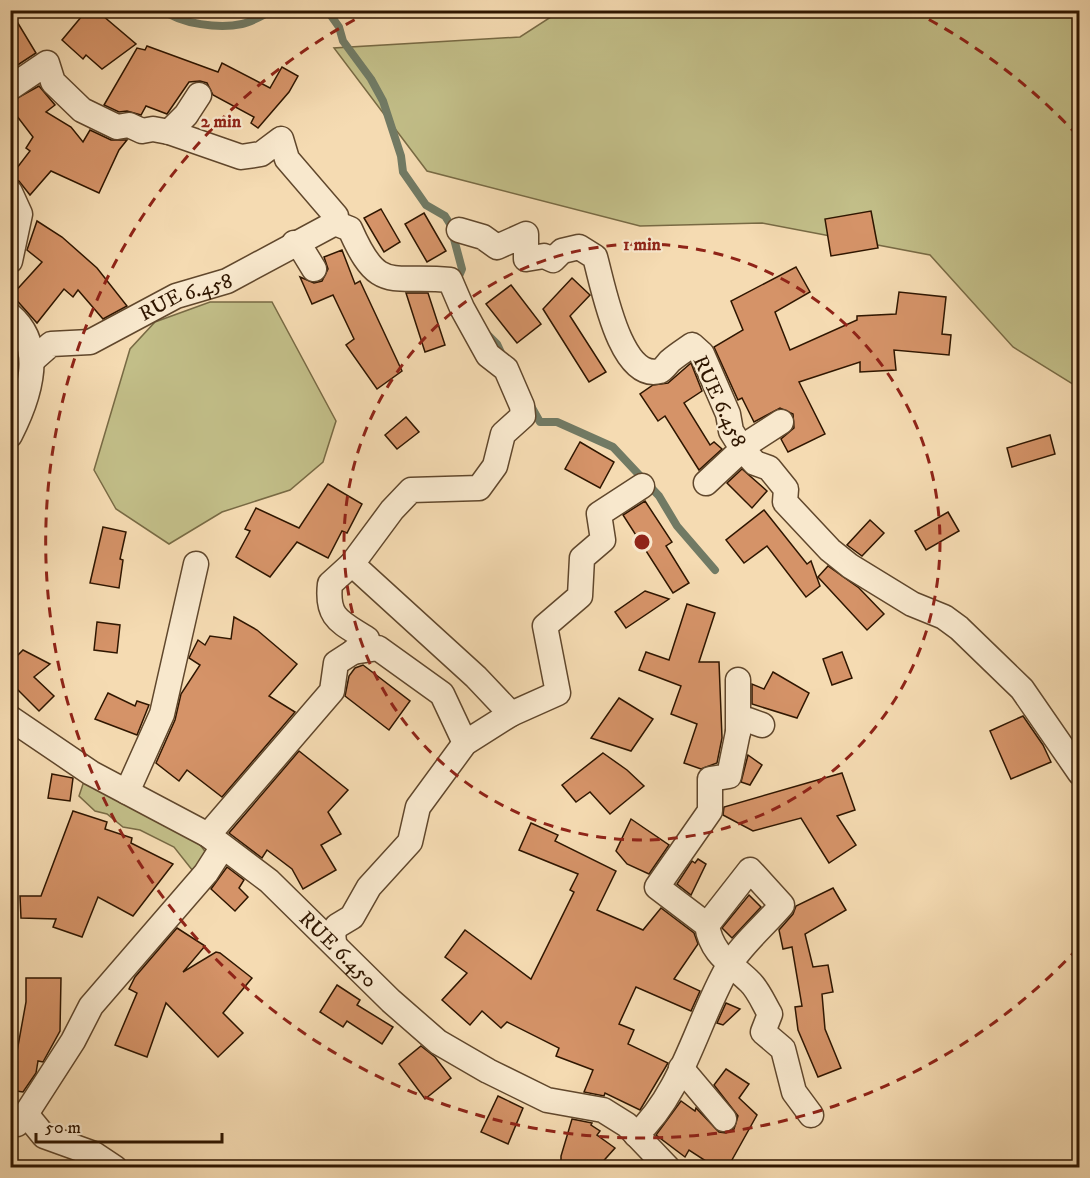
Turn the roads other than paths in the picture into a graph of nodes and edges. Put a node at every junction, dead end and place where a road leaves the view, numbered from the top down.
1 (10, 88) edge
2 (199, 95) dead end
3 (169, 132) junction
4 (10, 192) edge
5 (335, 223) junction
6 (459, 230) dead end
7 (294, 243) junction
8 (10, 261) edge
9 (314, 269) dead end
10 (10, 315) edge
11 (34, 359) junction
12 (14, 421) edge
13 (781, 422) dead end
14 (743, 450) junction
15 (706, 483) dead end
16 (642, 486) dead end
17 (195, 564) dead end
18 (352, 564) junction
19 (353, 652) junction
20 (738, 680) dead end
21 (511, 714) junction
22 (10, 718) edge
23 (762, 725) dead end
24 (738, 732) junction
25 (465, 743) junction
26 (1080, 773) edge
27 (127, 792) junction
28 (215, 842) junction
29 (707, 925) junction
30 (334, 942) junction
31 (729, 965) junction
32 (681, 1068) junction
33 (811, 1115) dead end
34 (18, 1119) edge
35 (724, 1119) dead end
36 (636, 1135) junction
37 (115, 1167) edge
38 (668, 1167) edge

1 - 3 street
2 - 3 street
3 - 5 street
4 - 8 street
5 - 7 street, RUE 6.458
5 - 18 street
6 - 14 street, RUE 6.458
7 - 9 street
7 - 11 street, RUE 6.458
10 - 11 street
11 - 12 street
13 - 14 street
14 - 15 street
14 - 26 street, RUE 6.458
16 - 21 street
17 - 27 street
18 - 19 street
18 - 21 street
19 - 25 street
19 - 28 street
20 - 24 street
21 - 25 street
22 - 27 street, RUE 6.450
23 - 24 street
24 - 29 street
25 - 30 street
27 - 28 street, RUE 6.450
28 - 30 street, RUE 6.450
28 - 34 street
29 - 31 street
29 - 31 street
30 - 36 street, RUE 6.450
31 - 32 street
31 - 33 street
32 - 35 street
32 - 36 street
34 - 37 street
36 - 38 street, RUE 6.450

